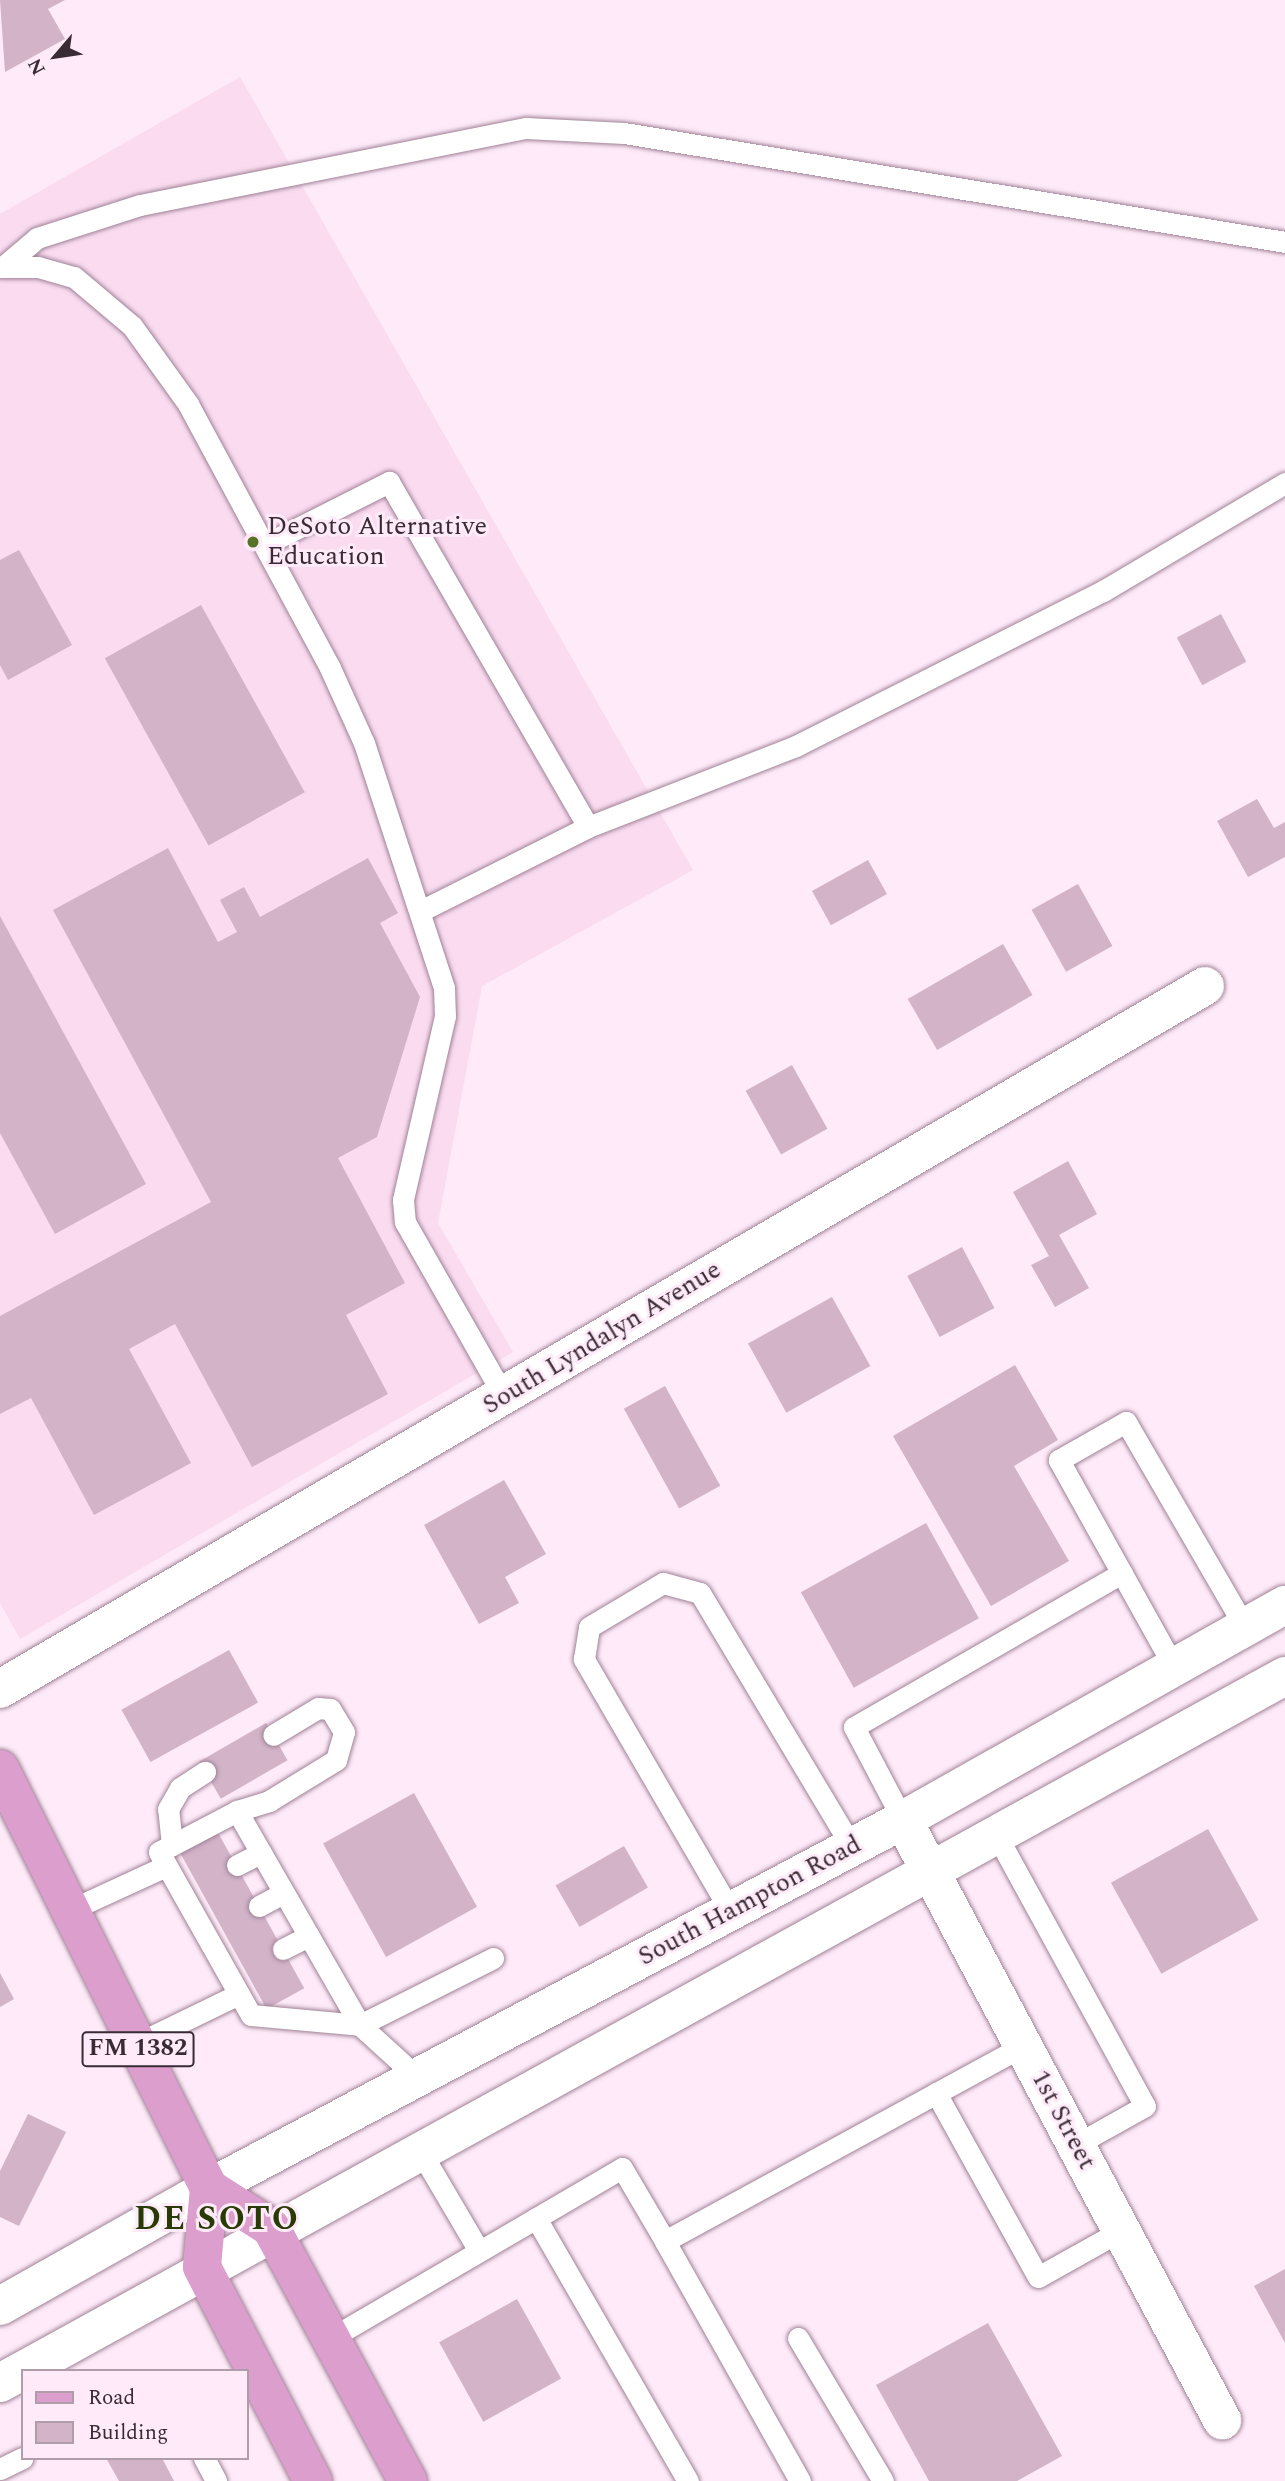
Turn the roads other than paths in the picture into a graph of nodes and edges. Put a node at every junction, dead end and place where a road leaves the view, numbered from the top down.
1 (1285, 242) edge
2 (2, 266) edge
3 (1285, 483) edge
4 (266, 544) junction
5 (589, 827) junction
6 (422, 910) junction
7 (1205, 986) dead end
8 (504, 1396) junction
9 (1122, 1573) junction
10 (1285, 1605) edge
11 (1245, 1628) junction
12 (1174, 1667) junction
13 (1285, 1676) edge
14 (0, 1689) edge
15 (273, 1735) dead end
16 (0, 1769) edge
17 (205, 1772) dead end
18 (237, 1811) junction
19 (903, 1820) junction
20 (998, 1836) junction
21 (172, 1845) junction
22 (852, 1847) junction
23 (261, 1853) junction
24 (237, 1865) dead end
25 (166, 1866) junction
26 (929, 1874) junction
27 (283, 1893) junction
28 (259, 1906) dead end
29 (68, 1911) junction
30 (731, 1912) junction
31 (309, 1936) junction
32 (283, 1949) dead end
33 (493, 1958) dead end
34 (237, 1980) junction
35 (360, 2025) junction
36 (136, 2044) junction
37 (1023, 2046) junction
38 (418, 2078) junction
39 (936, 2094) junction
40 (1077, 2144) junction
41 (419, 2148) junction
42 (209, 2188) junction
43 (536, 2218) junction
44 (271, 2228) junction
45 (1122, 2230) junction
46 (665, 2241) junction
47 (480, 2251) junction
48 (202, 2267) junction
49 (0, 2306) edge
50 (331, 2338) junction
51 (798, 2338) dead end
52 (33, 2369) edge
53 (246, 2369) edge
54 (248, 2373) edge
55 (255, 2389) edge
56 (1222, 2420) dead end
57 (21, 2459) edge
58 (205, 2460) edge
59 (0, 2469) edge
60 (6, 2481) edge
61 (216, 2481) edge
62 (313, 2481) edge
63 (408, 2481) edge
64 (688, 2481) edge
65 (800, 2481) edge
66 (883, 2481) edge

1 - 2 lane
2 - 4 lane
3 - 5 lane
4 - 5 lane
4 - 6 lane
5 - 6 lane
6 - 8 lane
7 - 8 main road, South Lyndalyn Avenue
8 - 14 main road, South Lyndalyn Avenue
9 - 11 lane
9 - 12 lane
9 - 19 lane
10 - 11 main road, South Hampton Road
11 - 12 main road, South Hampton Road
12 - 19 main road, South Hampton Road
13 - 20 main road
15 - 18 lane
16 - 29 main road, FM 1382
17 - 21 lane
18 - 21 lane
18 - 23 lane
19 - 22 main road, South Hampton Road
19 - 26 main road, 1st Street
20 - 26 main road
20 - 40 lane
21 - 25 lane
22 - 30 main road, South Hampton Road
22 - 30 lane
23 - 24 lane
23 - 27 lane
25 - 29 lane
25 - 34 lane
26 - 37 main road, 1st Street
26 - 41 main road
27 - 28 lane
27 - 31 lane
29 - 36 main road, FM 1382
30 - 38 main road, South Hampton Road
31 - 32 lane
31 - 35 lane
33 - 35 lane
34 - 35 lane
34 - 36 lane
35 - 38 lane
36 - 42 main road, FM 1382
37 - 39 lane
37 - 40 main road, 1st Street
38 - 42 main road, South Hampton Road
39 - 45 lane
39 - 46 lane
40 - 45 main road, 1st Street
41 - 44 main road
41 - 47 lane
42 - 44 main road
42 - 48 main road
42 - 49 main road, South Hampton Road
43 - 46 lane
43 - 47 lane
43 - 64 lane
44 - 48 main road
44 - 50 main road
45 - 56 main road, 1st Street
46 - 65 lane
47 - 50 lane
48 - 52 main road
48 - 53 main road
50 - 63 main road
51 - 66 lane
54 - 55 main road
55 - 62 main road
57 - 59 lane
58 - 61 lane
59 - 60 lane

